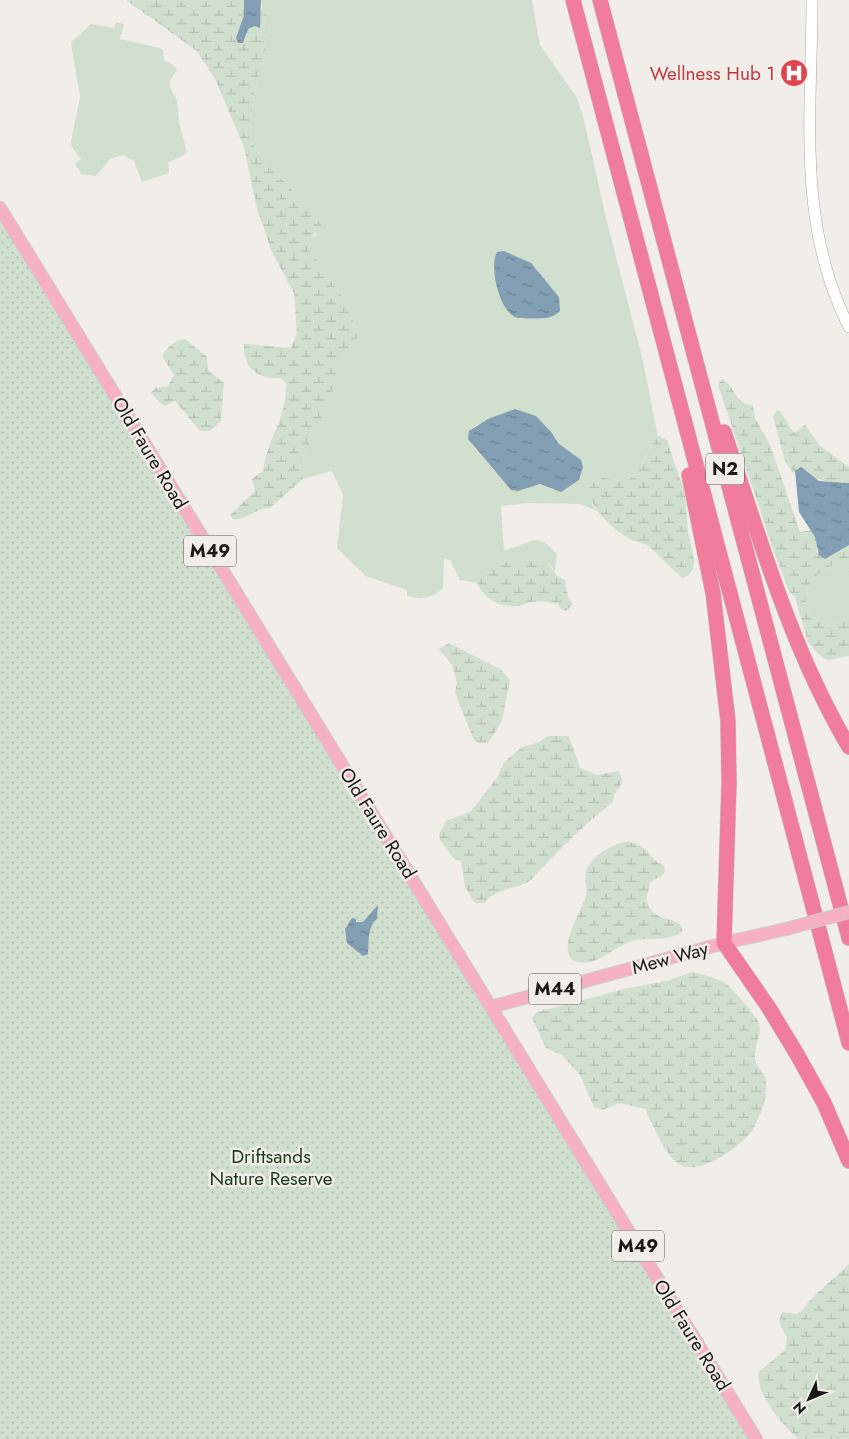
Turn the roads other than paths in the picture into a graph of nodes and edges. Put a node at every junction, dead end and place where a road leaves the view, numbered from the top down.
1 (572, 0) edge
2 (600, 0) edge
3 (812, 0) edge
4 (0, 208) edge
5 (849, 327) edge
6 (664, 343) junction
7 (699, 373) junction
8 (849, 747) edge
9 (849, 912) edge
10 (849, 938) edge
11 (724, 943) junction
12 (491, 1007) junction
13 (849, 1043) edge
14 (849, 1161) edge
15 (756, 1439) edge

1 - 6 highway, N2
2 - 7 highway, N2
3 - 5 main road
4 - 12 main road, Old Faure Road / M49
6 - 11 highway
6 - 13 highway, N2
7 - 8 highway
7 - 10 highway, N2
9 - 11 main road, Mew Way / M44, bridge
11 - 12 main road, Mew Way / M44
11 - 14 highway
12 - 15 main road, Old Faure Road / M49

